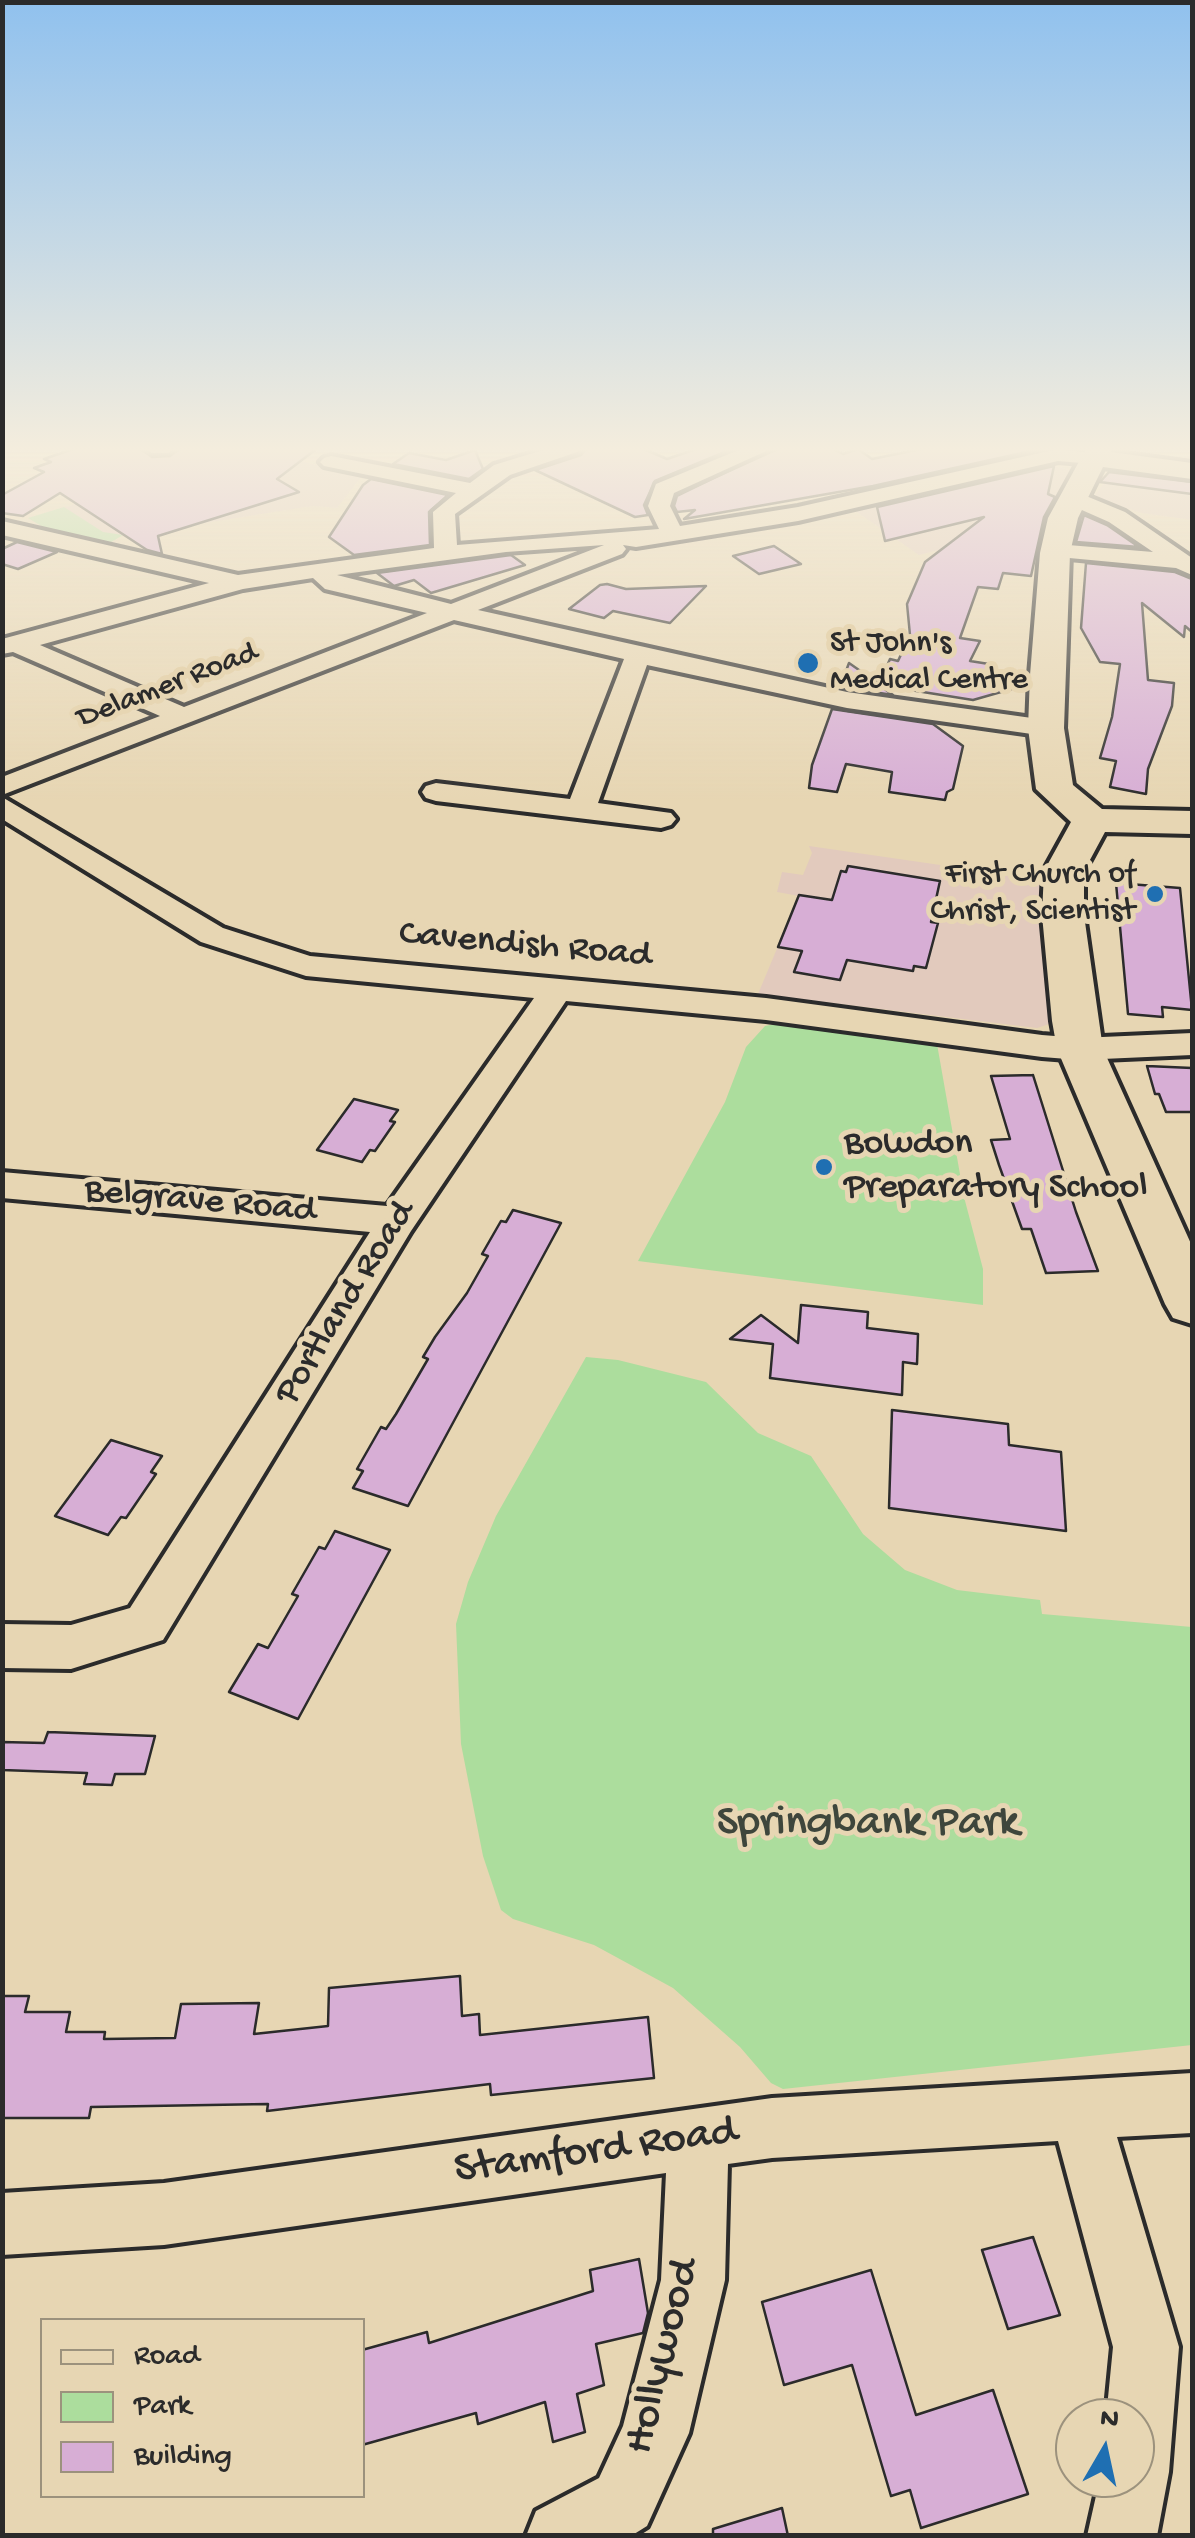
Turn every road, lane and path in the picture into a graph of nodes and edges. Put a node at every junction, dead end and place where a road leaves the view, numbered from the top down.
1 (159, 565) edge
2 (349, 565) edge
3 (1055, 565) edge
4 (571, 566) edge
5 (318, 570) junction
6 (241, 582) junction
7 (450, 612) junction
8 (10, 646) edge
9 (638, 655) junction
10 (183, 716) junction
11 (1046, 728) junction
12 (2, 787) edge
13 (436, 792) dead end
14 (2, 806) edge
15 (581, 809) junction
16 (661, 819) dead end
17 (1092, 820) junction
18 (1192, 822) edge
19 (557, 989) junction
20 (1192, 1044) edge
21 (1080, 1048) junction
22 (2, 1185) edge
23 (397, 1221) junction
24 (1192, 1304) edge
25 (2, 1646) edge
26 (1192, 2103) edge
27 (1079, 2108) junction
28 (698, 2139) junction
29 (2, 2224) edge
30 (1141, 2398) edge
31 (1129, 2498) edge
32 (561, 2536) edge
33 (1122, 2536) edge

1 - 6 street
2 - 5 street
3 - 11 main road
4 - 7 street, Delamer Road
5 - 6 street
5 - 7 street
6 - 8 street
7 - 9 street
7 - 10 street, Delamer Road
8 - 10 street
9 - 11 street
9 - 15 street
10 - 12 street, Delamer Road
11 - 17 main road
13 - 15 street
14 - 19 street, Cavendish Road
15 - 16 street
17 - 18 main road
17 - 21 main road
19 - 21 street, Cavendish Road
19 - 23 street, Portland Road
20 - 21 street, Cavendish Road
21 - 24 main road
22 - 23 street, Belgrave Road
23 - 25 street, Portland Road
26 - 27 street, Stamford Road
27 - 28 street, Stamford Road
27 - 30 street
28 - 29 street, Stamford Road
28 - 32 street, Hollywood
31 - 33 street

